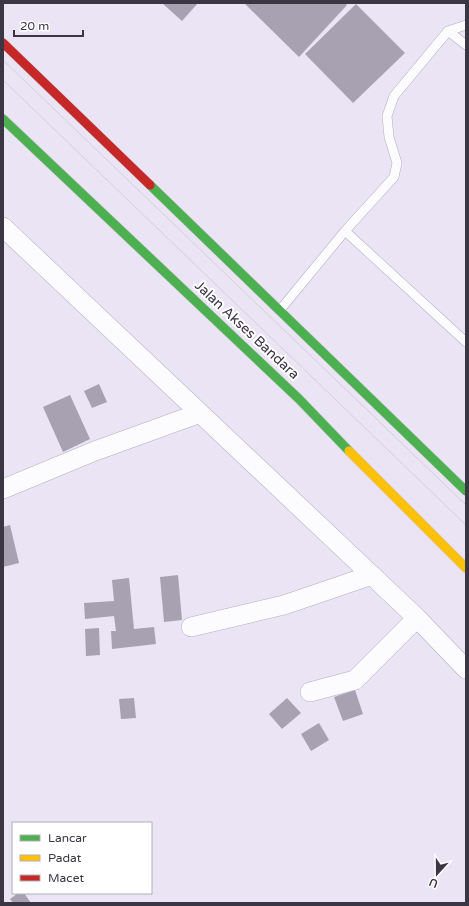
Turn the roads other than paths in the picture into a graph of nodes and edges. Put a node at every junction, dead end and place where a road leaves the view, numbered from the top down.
1 (466, 25) edge
2 (448, 31) junction
3 (3, 43) edge
4 (466, 45) edge
5 (3, 119) edge
6 (3, 227) edge
7 (345, 231) junction
8 (280, 310) junction
9 (466, 342) edge
10 (200, 413) junction
11 (3, 489) edge
12 (466, 491) edge
13 (466, 568) edge
14 (372, 575) junction
15 (417, 618) junction
16 (191, 627) dead end
17 (466, 669) edge
18 (310, 692) dead end

1 - 2 lane
2 - 4 lane
2 - 7 lane
3 - 8 highway
5 - 13 highway, Jalan Akses Bandara
6 - 10 street
7 - 8 lane
7 - 9 lane
8 - 12 highway
10 - 11 street
10 - 14 street
14 - 15 street
14 - 16 street
15 - 17 street
15 - 18 street

